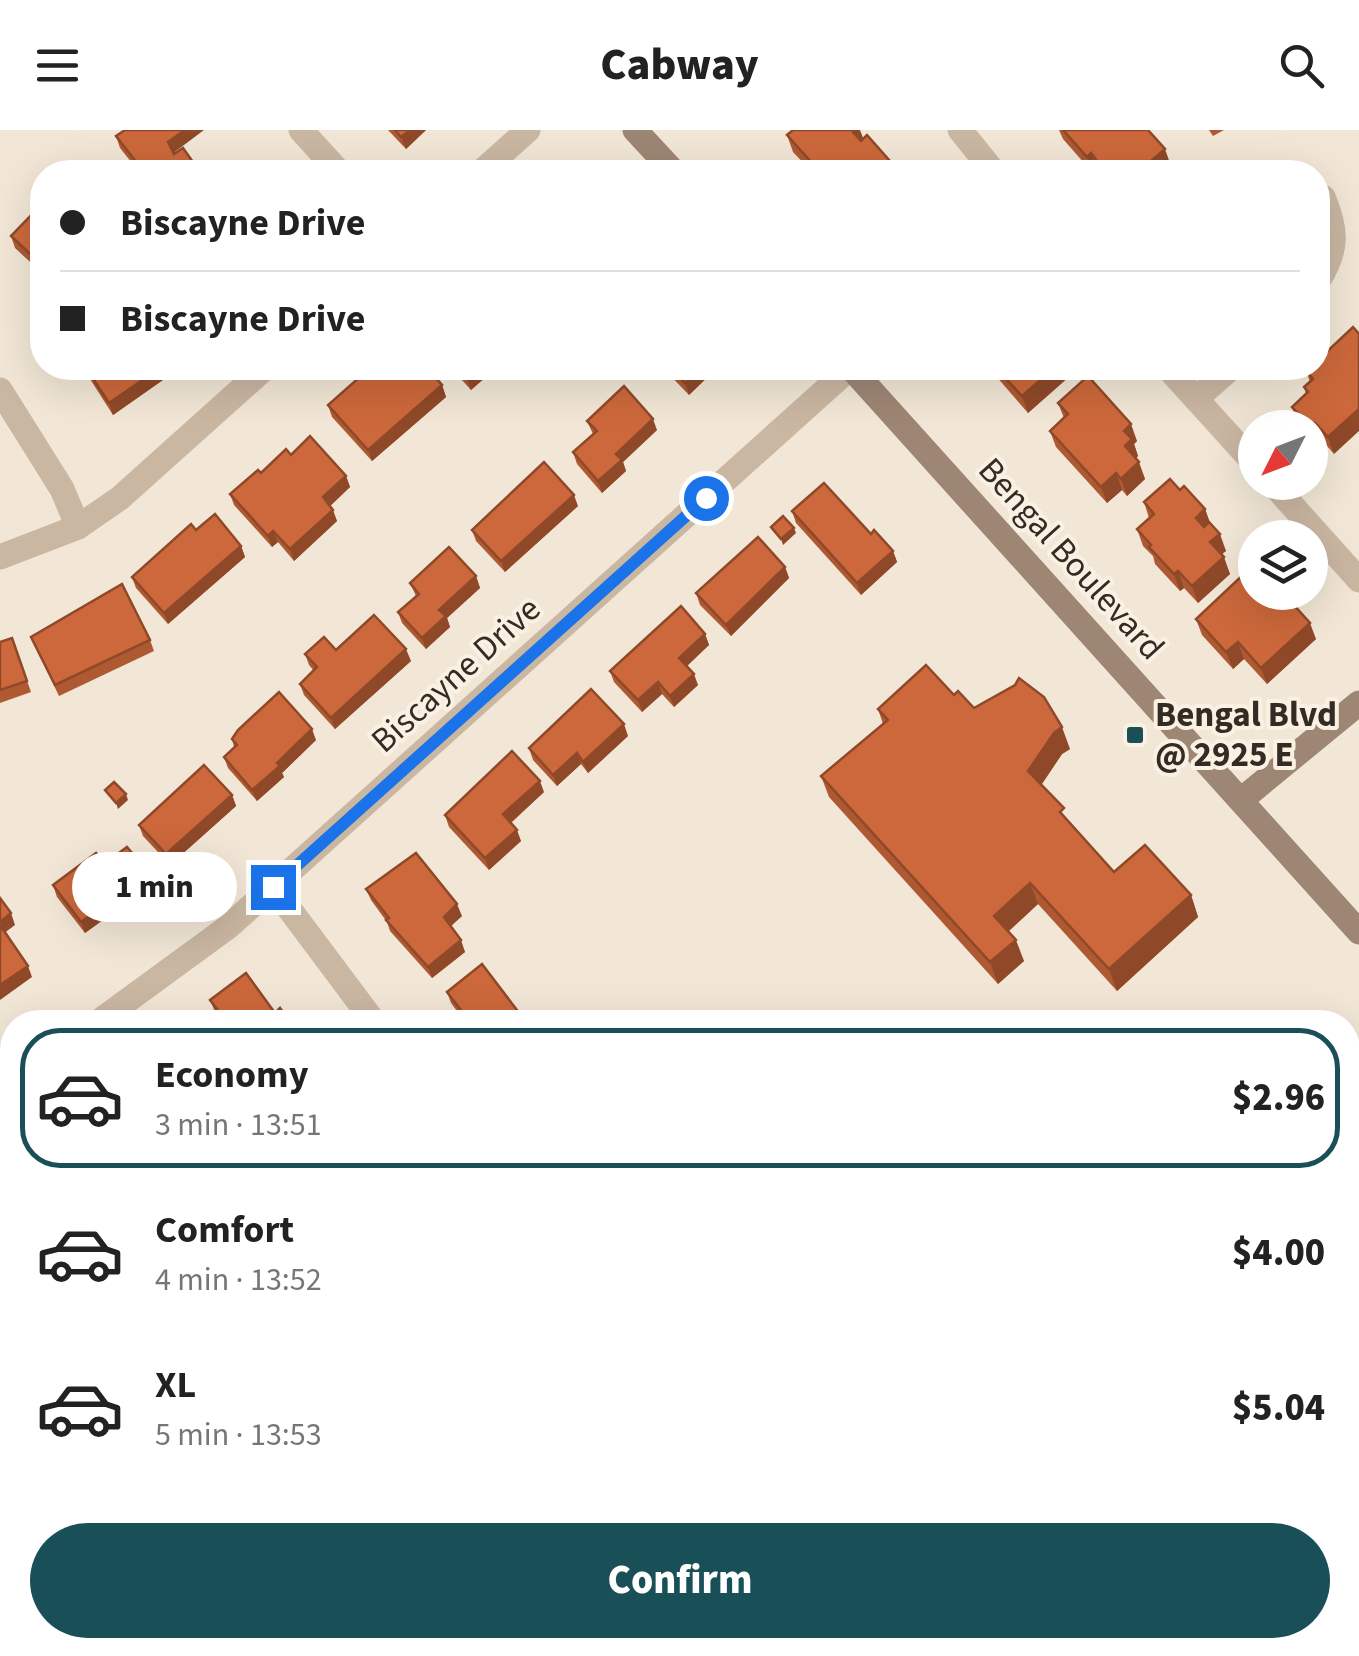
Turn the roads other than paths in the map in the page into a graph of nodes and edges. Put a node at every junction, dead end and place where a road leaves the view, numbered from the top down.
1 (301, 130) edge
2 (528, 130) edge
3 (635, 130) edge
4 (960, 130) edge
5 (328, 160) edge
6 (494, 160) edge
7 (663, 160) edge
8 (984, 160) edge
9 (1330, 216) edge
10 (1330, 262) edge
11 (252, 380) edge
12 (838, 380) edge
13 (862, 380) edge
14 (1179, 380) edge
15 (1217, 380) edge
16 (0, 390) edge
17 (1196, 399) junction
18 (1238, 445) edge
19 (1288, 500) edge
20 (78, 528) junction
21 (0, 556) edge
22 (1359, 580) edge
23 (1359, 702) edge
24 (1242, 800) junction
25 (273, 887) junction
26 (1359, 932) edge
27 (115, 1010) edge
28 (365, 1010) edge

1 - 5 street
2 - 6 street
3 - 7 main road
4 - 8 street
9 - 10 street
11 - 20 street
12 - 25 street, Biscayne Drive
13 - 24 main road, Bengal Boulevard
14 - 17 street
15 - 17 street
16 - 20 street
17 - 18 street
19 - 22 street
20 - 21 street
23 - 24 main road
24 - 26 main road, Bengal Boulevard
25 - 27 street, Biscayne Drive
25 - 28 street

